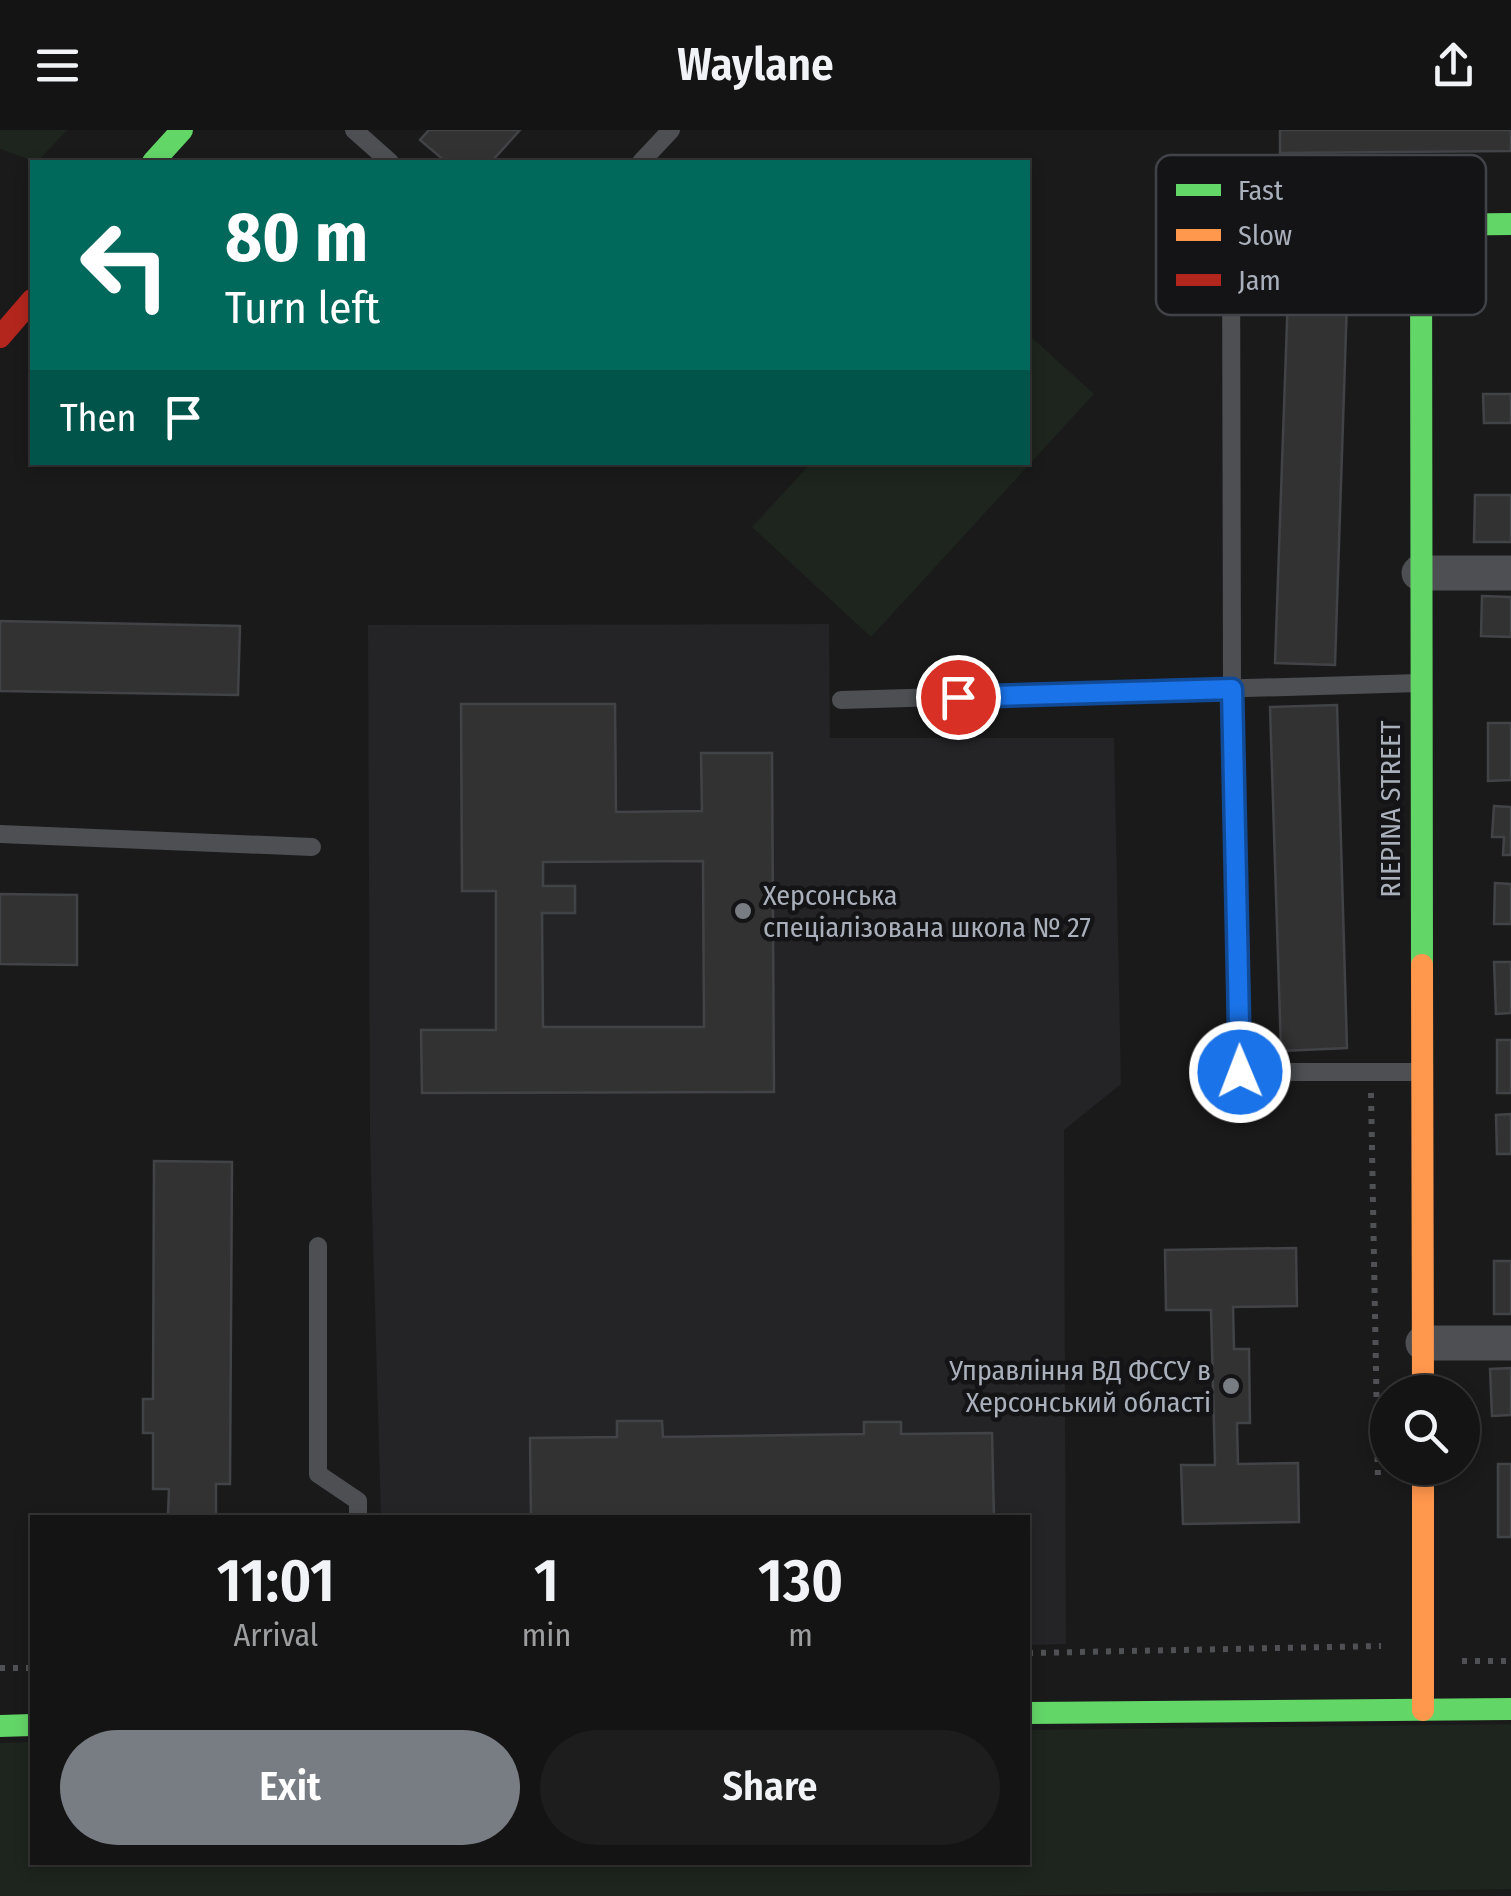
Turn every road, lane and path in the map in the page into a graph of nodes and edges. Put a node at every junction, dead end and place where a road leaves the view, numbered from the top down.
1 (182, 130) edge
2 (671, 130) edge
3 (360, 132) edge
4 (155, 160) edge
5 (388, 160) edge
6 (643, 160) edge
7 (1486, 224) edge
8 (1511, 224) edge
9 (30, 302) edge
10 (1231, 315) edge
11 (1420, 315) edge
12 (0, 337) edge
13 (1419, 572) junction
14 (1511, 573) edge
15 (1420, 683) junction
16 (1232, 689) junction
17 (841, 700) dead end
18 (0, 834) edge
19 (312, 846) dead end
20 (1421, 1072) junction
21 (318, 1246) dead end
22 (1423, 1343) junction
23 (1511, 1343) edge
24 (1423, 1375) edge
25 (1423, 1485) edge
26 (358, 1515) edge
27 (1381, 1646) dead end
28 (1030, 1653) edge
29 (0, 1668) edge
30 (30, 1668) edge
31 (1511, 1708) edge
32 (1423, 1710) junction
33 (1030, 1713) edge
34 (30, 1725) edge
35 (0, 1726) edge

1 - 4 street
2 - 6 lane
3 - 5 lane
7 - 8 street
9 - 12 street
10 - 16 lane
11 - 13 street, RIEPINA STREET
13 - 14 street
13 - 15 street, RIEPINA STREET
15 - 16 lane
15 - 20 street, RIEPINA STREET
16 - 17 lane
16 - 20 lane
18 - 19 lane
20 - 22 street, RIEPINA STREET
21 - 26 lane
22 - 23 street
22 - 24 street, RIEPINA STREET
25 - 32 street
27 - 28 path
29 - 30 path
31 - 32 street
32 - 33 street
34 - 35 street

